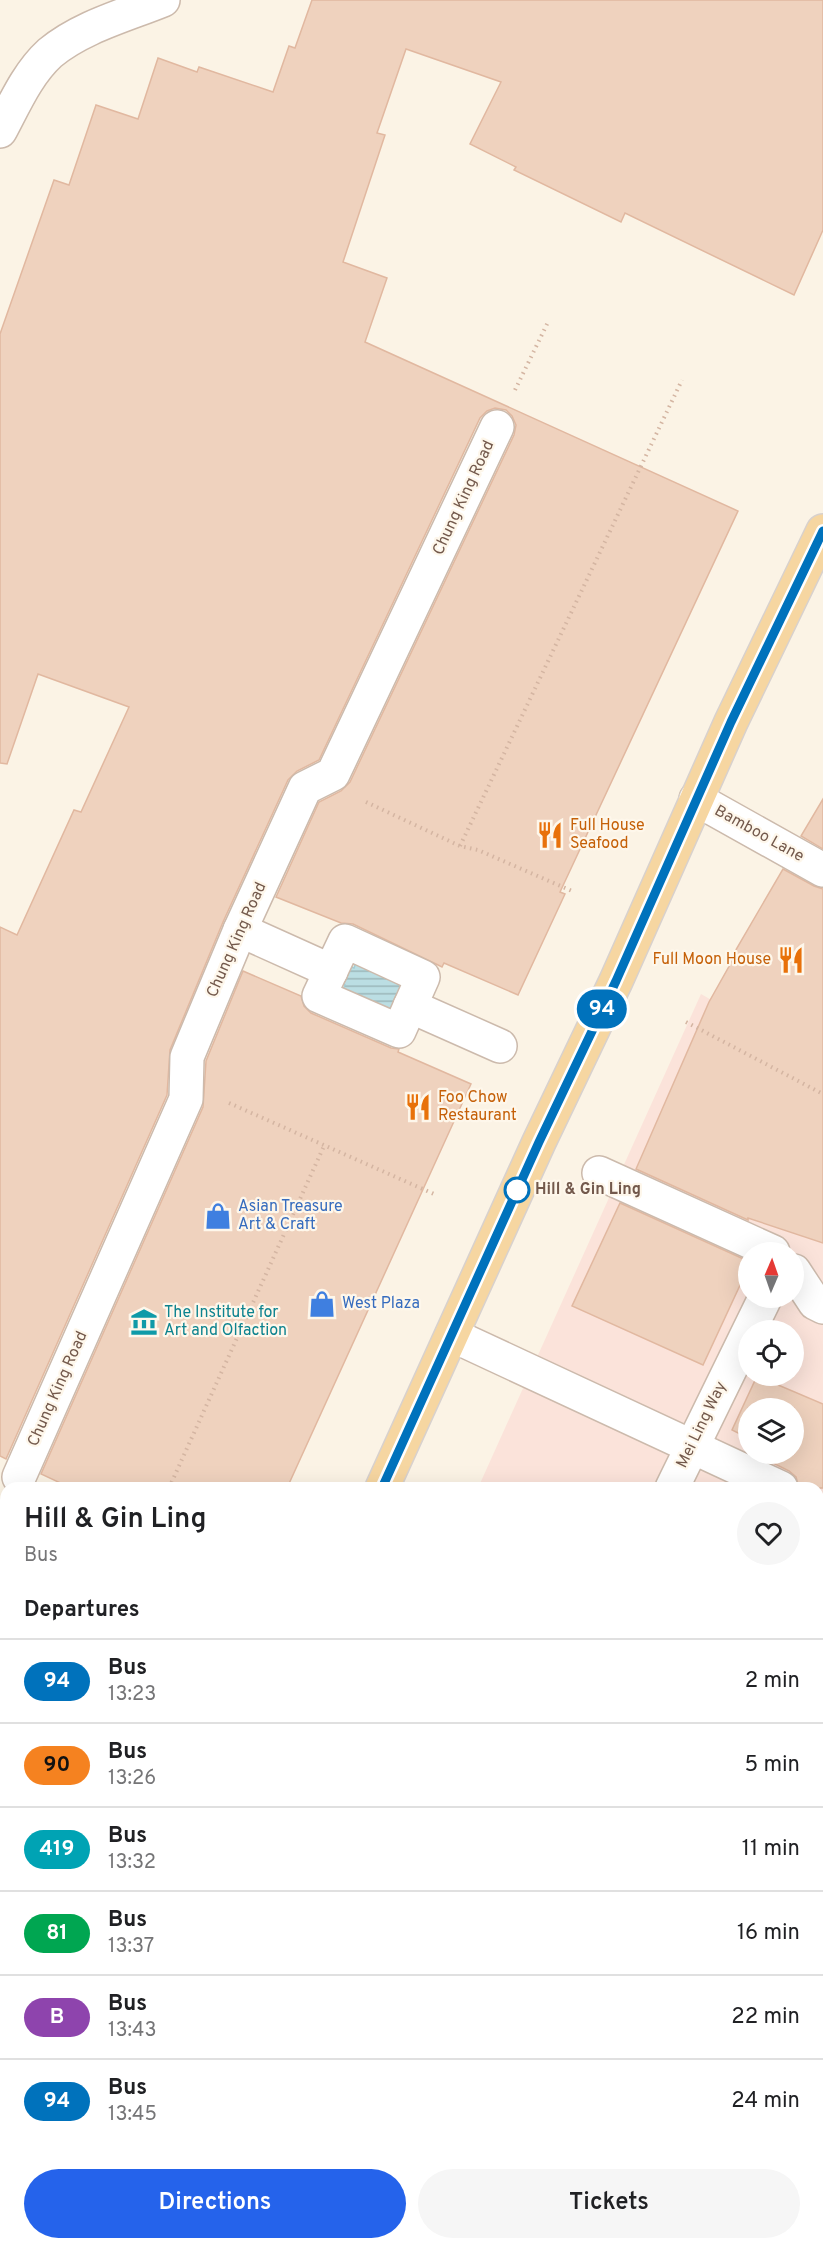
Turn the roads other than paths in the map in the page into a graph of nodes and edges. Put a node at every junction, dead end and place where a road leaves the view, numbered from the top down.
1 (163, 0) edge
2 (0, 131) edge
3 (497, 427) road end
4 (823, 531) edge
5 (696, 799) junction
6 (823, 870) edge
7 (240, 930) junction
8 (331, 971) junction
9 (410, 1006) junction
10 (500, 1046) dead end
11 (599, 1173) dead end
12 (751, 1242) edge
13 (804, 1287) edge
14 (823, 1307) edge
15 (760, 1308) edge
16 (452, 1335) junction
17 (692, 1447) junction
18 (19, 1477) dead end
19 (385, 1482) edge
20 (675, 1482) edge
21 (768, 1482) edge

1 - 2 street
3 - 7 street, Chung King Road
4 - 5 main road
5 - 6 street, Bamboo Lane
5 - 16 main road
7 - 8 street
7 - 18 street, Chung King Road
8 - 9 street
8 - 9 street
9 - 10 street
11 - 12 street
13 - 14 street
15 - 17 street, Mei Ling Way
16 - 17 street
16 - 19 main road
17 - 20 street, Mei Ling Way
17 - 21 street

